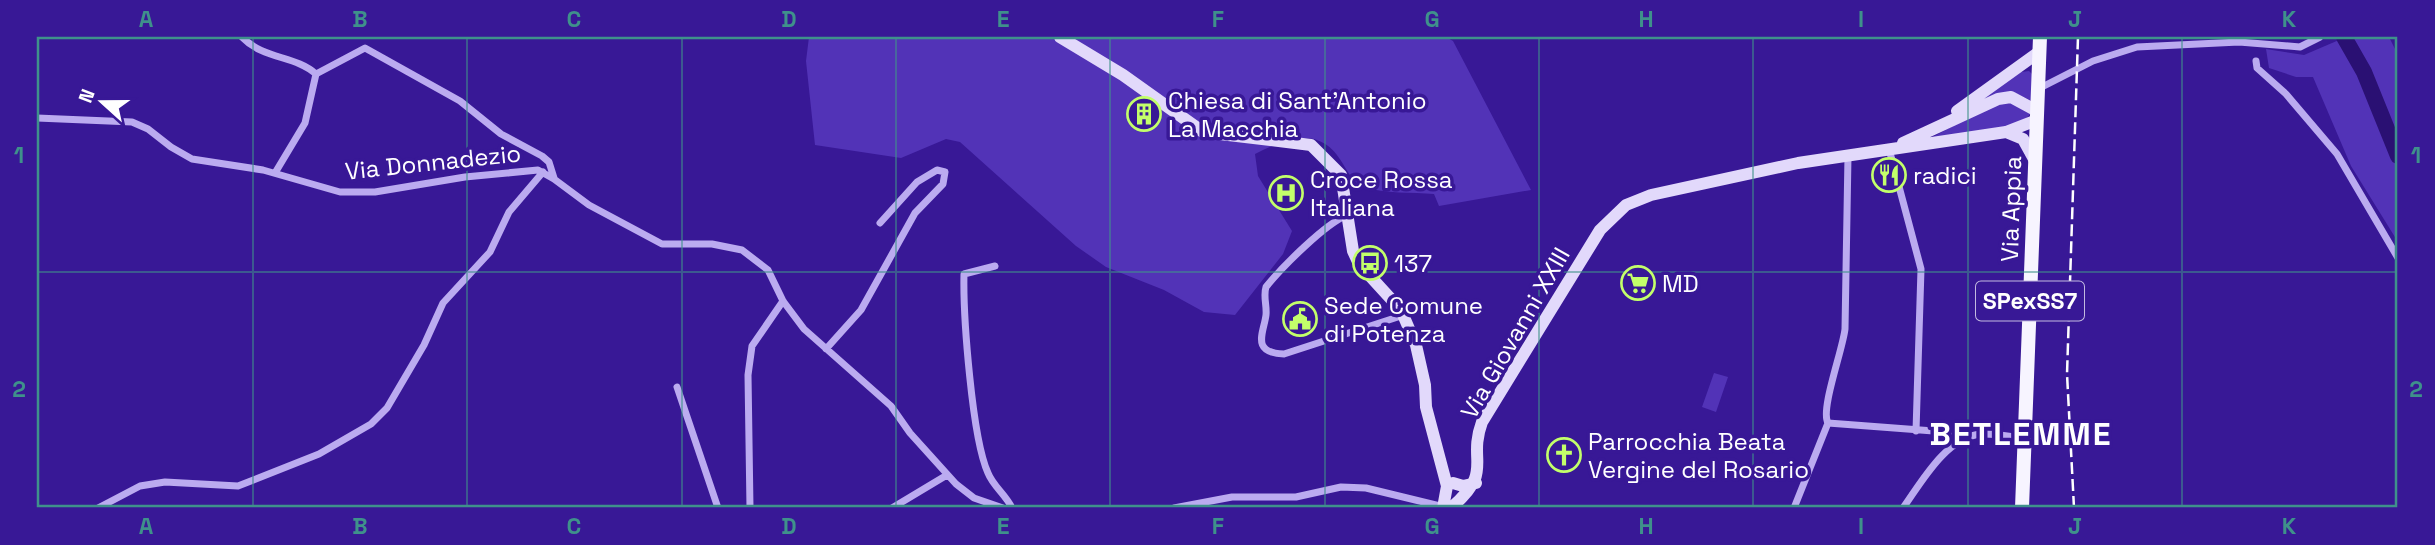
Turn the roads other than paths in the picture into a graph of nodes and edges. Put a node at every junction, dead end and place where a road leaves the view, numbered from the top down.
1 (242, 37) edge
2 (1060, 37) edge
3 (2040, 37) edge
4 (2320, 37) edge
5 (2039, 52) junction
6 (2256, 61) dead end
7 (316, 74) junction
8 (2038, 90) junction
9 (2037, 115) junction
10 (37, 118) edge
11 (1933, 128) junction
12 (2006, 132) junction
13 (1891, 148) junction
14 (1848, 155) junction
15 (2035, 163) junction
16 (543, 172) junction
17 (275, 173) junction
18 (555, 178) junction
19 (1348, 215) junction
20 (880, 223) dead end
21 (2398, 258) edge
22 (995, 266) dead end
23 (783, 301) junction
24 (1404, 315) junction
25 (826, 349) junction
26 (677, 387) dead end
27 (1828, 423) junction
28 (1916, 431) junction
29 (1969, 437) junction
30 (2025, 438) junction
31 (947, 475) junction
32 (1476, 483) junction
33 (1450, 487) junction
34 (1451, 507) edge
35 (98, 508) edge
36 (718, 508) edge
37 (750, 508) edge
38 (892, 508) edge
39 (1003, 508) edge
40 (1012, 508) edge
41 (1174, 508) edge
42 (1794, 508) edge
43 (1903, 508) edge
44 (2022, 508) edge

1 - 7 street
2 - 19 main road
3 - 5 main road, Via Appia / SPexSS7
4 - 8 street
5 - 8 main road, Via Appia / SPexSS7
5 - 11 main road
6 - 21 street
7 - 17 street
7 - 18 street, Via Donnadezio
8 - 9 main road, Via Appia / SPexSS7
9 - 11 main road
9 - 12 main road
9 - 15 main road, Via Appia / SPexSS7
10 - 17 street, Via Donnadezio
11 - 13 main road
12 - 13 main road
12 - 15 main road
13 - 14 main road, Via Giovanni XXIII
13 - 28 street
14 - 27 street
14 - 32 main road, Via Giovanni XXIII
15 - 30 main road, Via Appia / SPexSS7
16 - 17 street, Via Donnadezio
16 - 18 street, Via Donnadezio
16 - 35 street
18 - 23 street, Via Donnadezio
19 - 24 main road
19 - 24 street
20 - 25 street
22 - 40 street
23 - 25 street, Via Donnadezio
23 - 37 street
24 - 33 main road
25 - 31 street, Via Donnadezio
26 - 36 street
27 - 28 street
27 - 42 street
28 - 29 street
29 - 30 street
29 - 43 street
30 - 44 main road, Via Appia / SPexSS7
31 - 38 street
31 - 39 street, Via Donnadezio
32 - 33 main road
32 - 34 main road
33 - 34 main road
34 - 41 street

